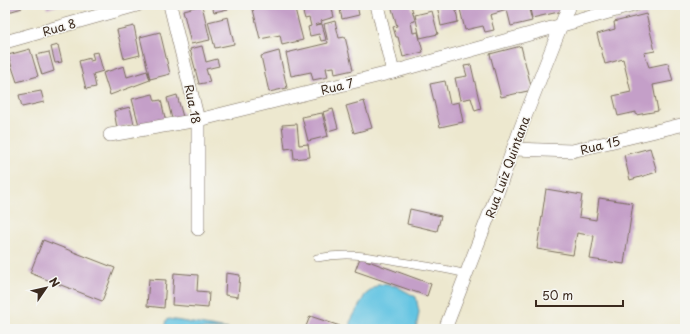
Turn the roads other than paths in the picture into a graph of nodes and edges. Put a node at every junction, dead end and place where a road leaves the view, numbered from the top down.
1 (137, 5) edge
2 (170, 5) edge
3 (377, 5) edge
4 (569, 5) edge
5 (634, 5) edge
6 (561, 26) junction
7 (5, 42) edge
8 (393, 72) junction
9 (198, 120) junction
10 (685, 124) edge
11 (110, 135) dead end
12 (514, 149) junction
13 (198, 229) dead end
14 (317, 258) dead end
15 (466, 274) junction
16 (445, 329) edge

1 - 7 street, Rua 8
2 - 9 street, Rua 18
3 - 8 street
4 - 6 street, Rua Luiz Quintana
5 - 6 street
6 - 8 street, Rua 7
6 - 12 street, Rua Luiz Quintana
8 - 9 street, Rua 7
9 - 11 street, Rua 7
9 - 13 street, Rua 18
10 - 12 street, Rua 15
12 - 15 street, Rua Luiz Quintana
14 - 15 lane
15 - 16 street, Rua Luiz Quintana

